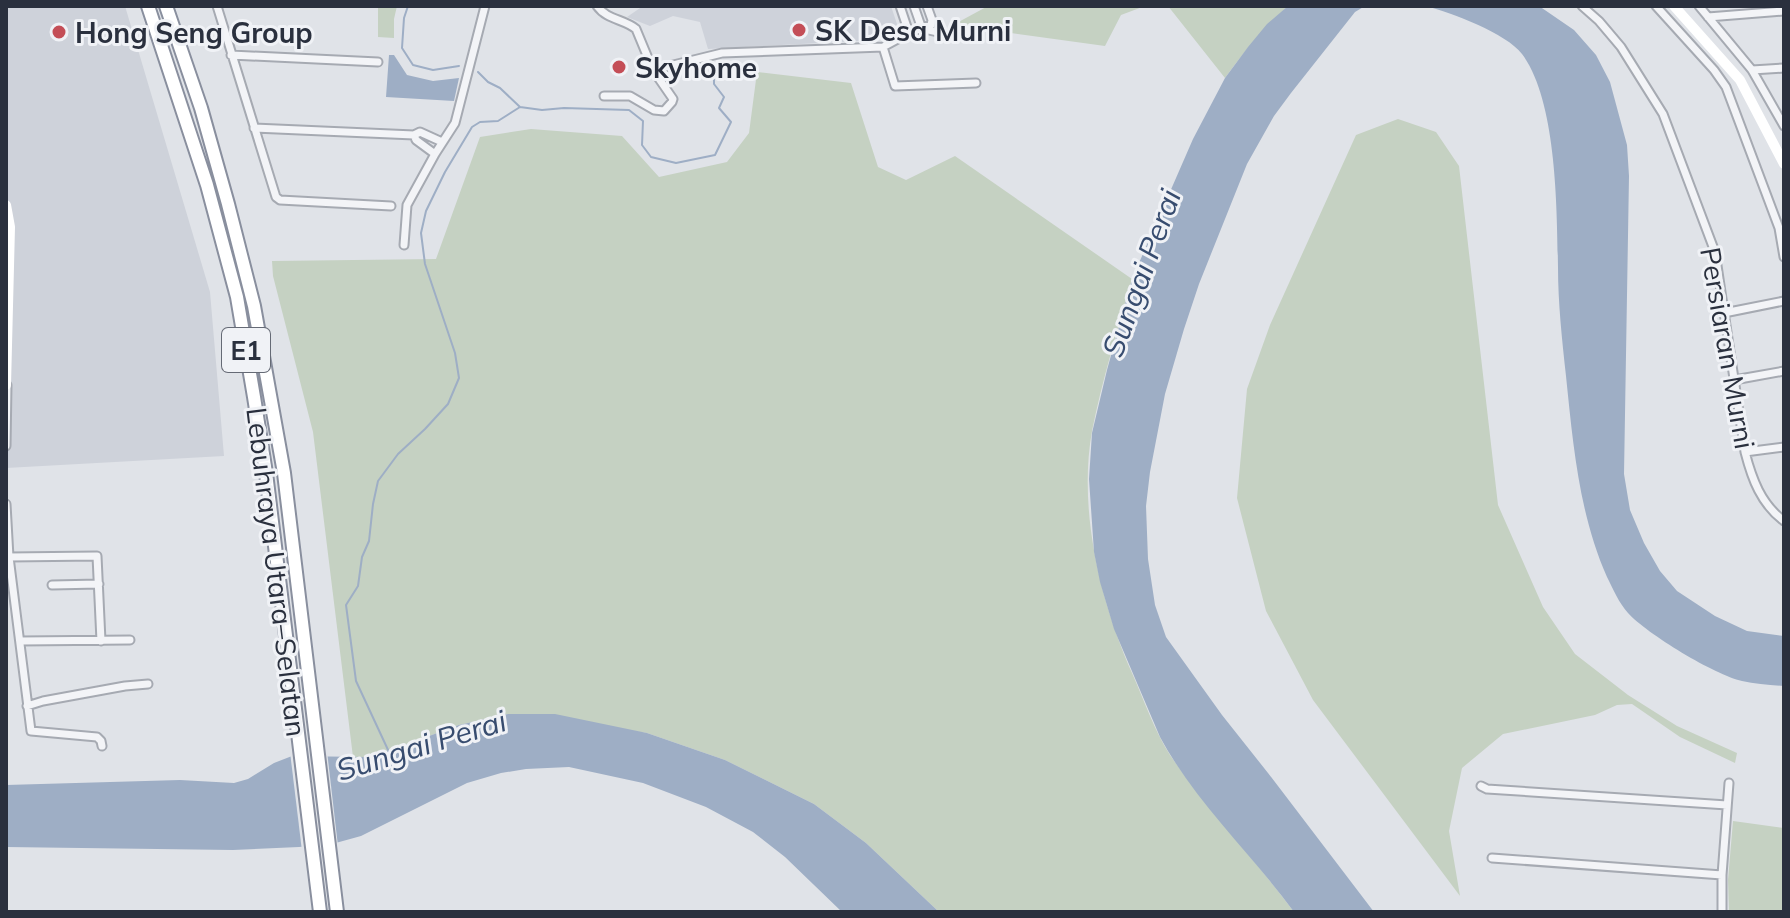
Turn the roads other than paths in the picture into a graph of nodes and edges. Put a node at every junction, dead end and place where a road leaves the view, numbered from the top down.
1 (148, 6) edge
2 (166, 6) edge
3 (217, 6) edge
4 (485, 6) edge
5 (597, 6) edge
6 (900, 6) edge
7 (914, 6) edge
8 (927, 6) edge
9 (1582, 6) edge
10 (1656, 6) edge
11 (1674, 6) edge
12 (1699, 6) edge
13 (1784, 11) edge
14 (1708, 17) junction
15 (922, 29) junction
16 (909, 33) junction
17 (947, 34) dead end
18 (883, 47) junction
19 (231, 55) junction
20 (378, 62) dead end
21 (1727, 64) junction
22 (1784, 68) edge
23 (653, 70) junction
24 (1752, 70) junction
25 (1717, 74) junction
26 (976, 83) dead end
27 (604, 96) dead end
28 (1784, 126) edge
29 (254, 128) junction
30 (414, 135) junction
31 (442, 142) junction
32 (435, 154) junction
33 (1784, 164) edge
34 (6, 205) edge
35 (391, 206) dead end
36 (404, 245) dead end
37 (1784, 257) edge
38 (1784, 301) edge
39 (1724, 313) junction
40 (1784, 371) edge
41 (1734, 380) junction
42 (7, 385) edge
43 (6, 446) edge
44 (1784, 447) edge
45 (1745, 452) junction
46 (6, 504) edge
47 (1784, 521) edge
48 (9, 557) junction
49 (99, 584) junction
50 (52, 585) dead end
51 (130, 640) dead end
52 (20, 641) junction
53 (101, 641) junction
54 (148, 684) dead end
55 (27, 706) junction
56 (102, 746) dead end
57 (1729, 783) dead end
58 (1481, 786) dead end
59 (1727, 805) junction
60 (1492, 858) dead end
61 (1722, 875) junction
62 (336, 910) edge
63 (320, 911) edge
64 (1722, 912) edge

1 - 63 highway, Lebuhraya Utara–Selatan / E1
2 - 62 highway, Lebuhraya Utara–Selatan / E1
3 - 19 street
4 - 31 street
5 - 23 street
6 - 16 street
7 - 15 street
8 - 15 street
9 - 39 street, Persiaran Murni
10 - 25 street
11 - 21 main road
12 - 14 street
13 - 14 street
14 - 24 street
15 - 16 street
15 - 17 street
16 - 18 street
18 - 23 street
18 - 26 street
19 - 20 street
19 - 29 street
21 - 25 street
21 - 33 main road
22 - 24 street
23 - 27 street
24 - 28 street
25 - 37 street
29 - 30 street
29 - 35 street
30 - 31 street
30 - 32 street
31 - 32 street
32 - 36 street
34 - 42 main road
38 - 39 street
39 - 41 street, Persiaran Murni
40 - 41 street
41 - 45 street, Persiaran Murni
42 - 43 street
44 - 45 street
45 - 47 street, Persiaran Murni
46 - 48 street
48 - 49 street
48 - 52 street
49 - 50 street
49 - 53 street
51 - 53 street
52 - 53 street
52 - 55 street
54 - 55 street
55 - 56 street
57 - 59 street
58 - 59 street
59 - 61 street
60 - 61 street
61 - 64 street

